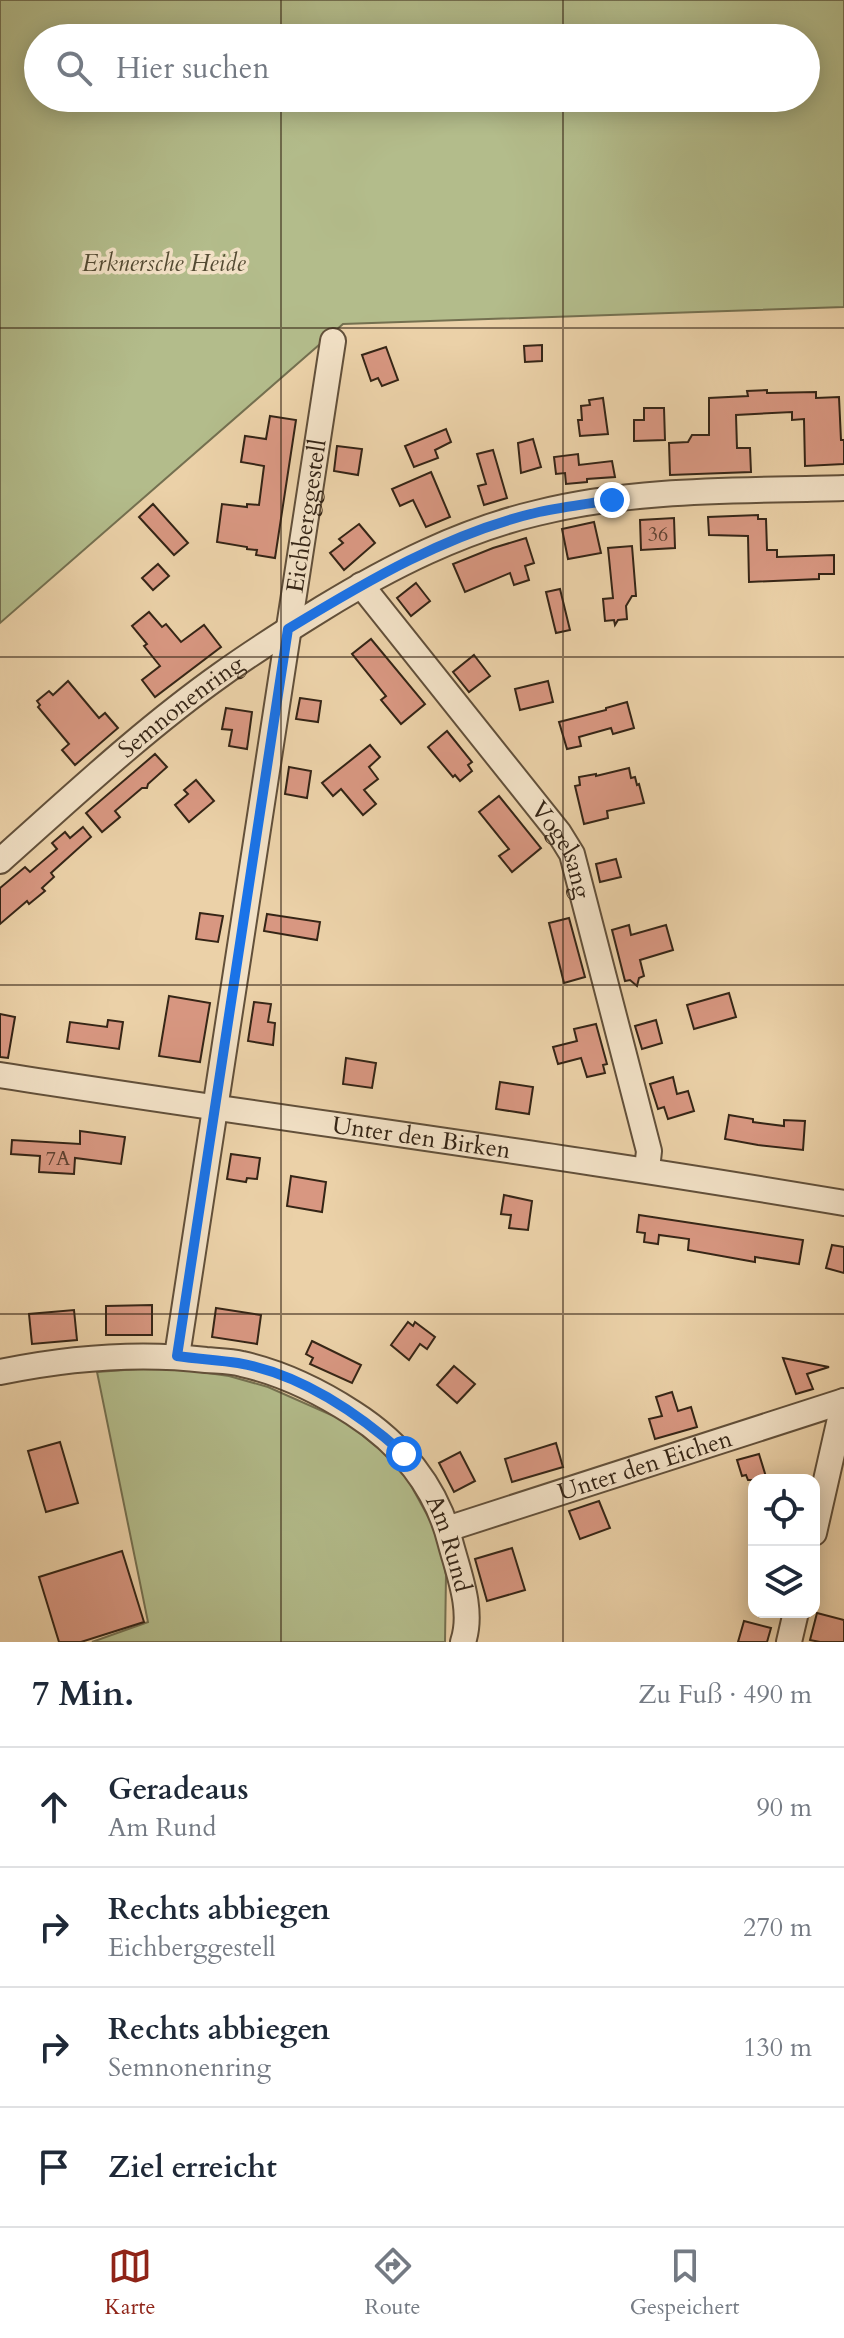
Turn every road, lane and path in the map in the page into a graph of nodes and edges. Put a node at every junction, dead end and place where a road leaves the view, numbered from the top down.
1 (333, 341) dead end
2 (844, 488) edge
3 (361, 585) junction
4 (288, 629) junction
5 (0, 861) edge
6 (0, 1075) edge
7 (216, 1109) junction
8 (647, 1169) junction
9 (844, 1203) edge
10 (177, 1356) junction
11 (0, 1372) edge
12 (844, 1401) edge
13 (820, 1507) edge
14 (447, 1529) junction
15 (467, 1612) junction
16 (795, 1618) edge
17 (463, 1642) edge
18 (475, 1642) edge
19 (789, 1642) edge

1 - 4 street, Eichberggestell
2 - 3 street, Semnonenring
3 - 4 street, Semnonenring
3 - 8 street, Vogelsang
4 - 5 street, Semnonenring
4 - 7 street, Eichberggestell
6 - 7 street, Unter den Birken
7 - 8 street, Unter den Birken
7 - 10 street, Eichberggestell
8 - 9 street, Unter den Birken
10 - 11 street, Am Rund
10 - 14 street, Am Rund
12 - 13 street
12 - 14 street, Unter den Eichen
14 - 15 street, Am Rund
15 - 17 street, Am Rund
15 - 18 street
16 - 19 street

